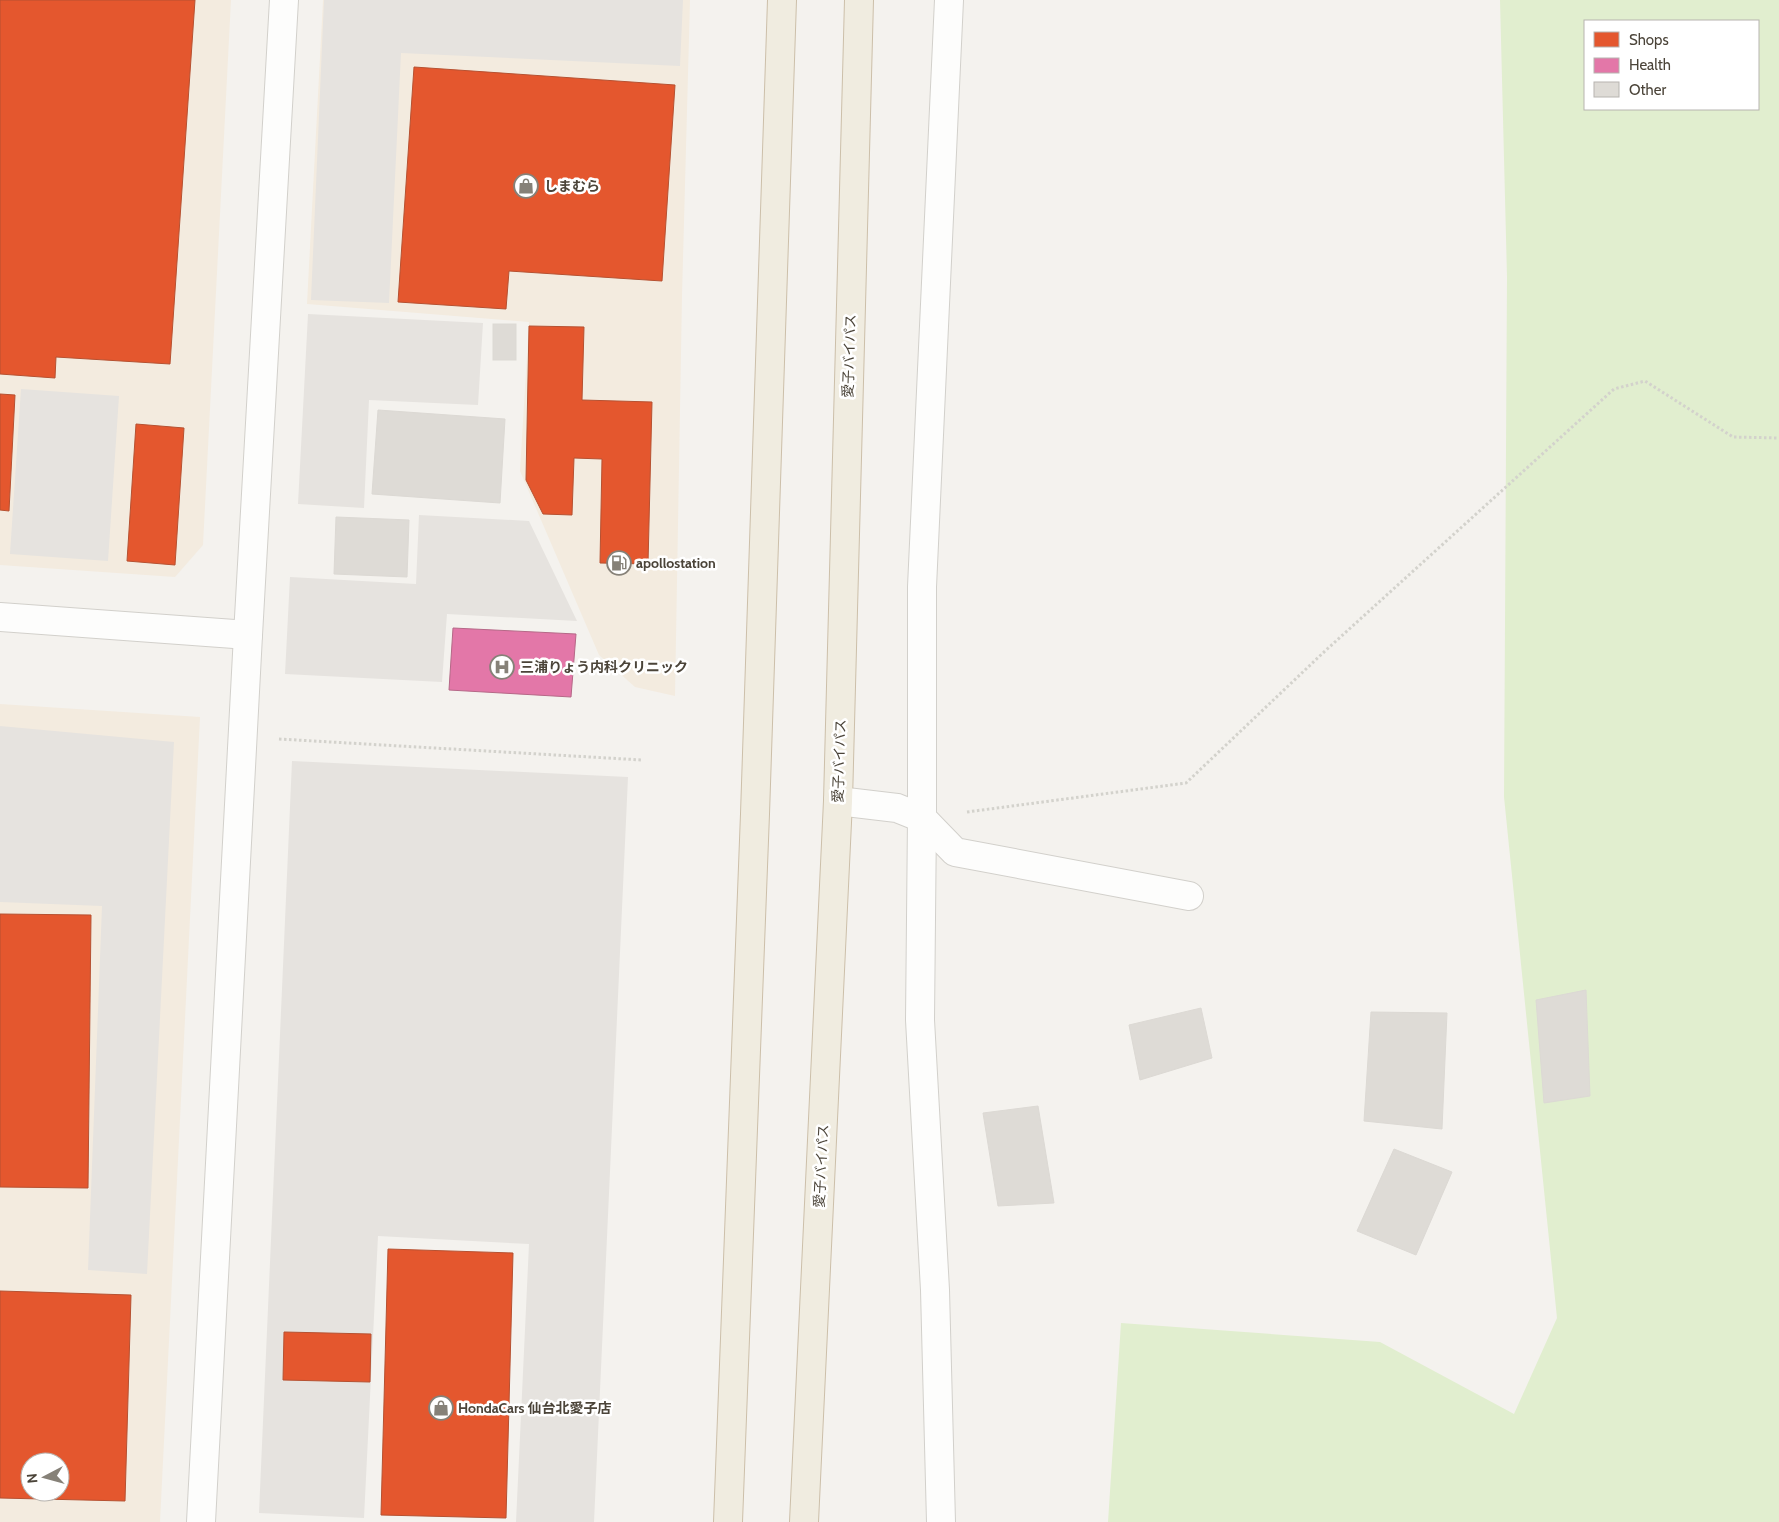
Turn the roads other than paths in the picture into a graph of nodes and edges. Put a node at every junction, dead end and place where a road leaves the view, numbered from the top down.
1 (284, 0) edge
2 (782, 0) edge
3 (859, 0) edge
4 (949, 0) edge
5 (0, 617) edge
6 (248, 635) junction
7 (838, 801) junction
8 (922, 818) junction
9 (1189, 896) dead end
10 (200, 1522) edge
11 (728, 1522) edge
12 (804, 1522) edge
13 (941, 1522) edge

1 - 6 street
2 - 11 highway
3 - 7 highway, 愛子バイパス
4 - 8 street
5 - 6 street
6 - 10 street
7 - 8 street
7 - 12 highway, 愛子バイパス
8 - 9 street
8 - 13 street

